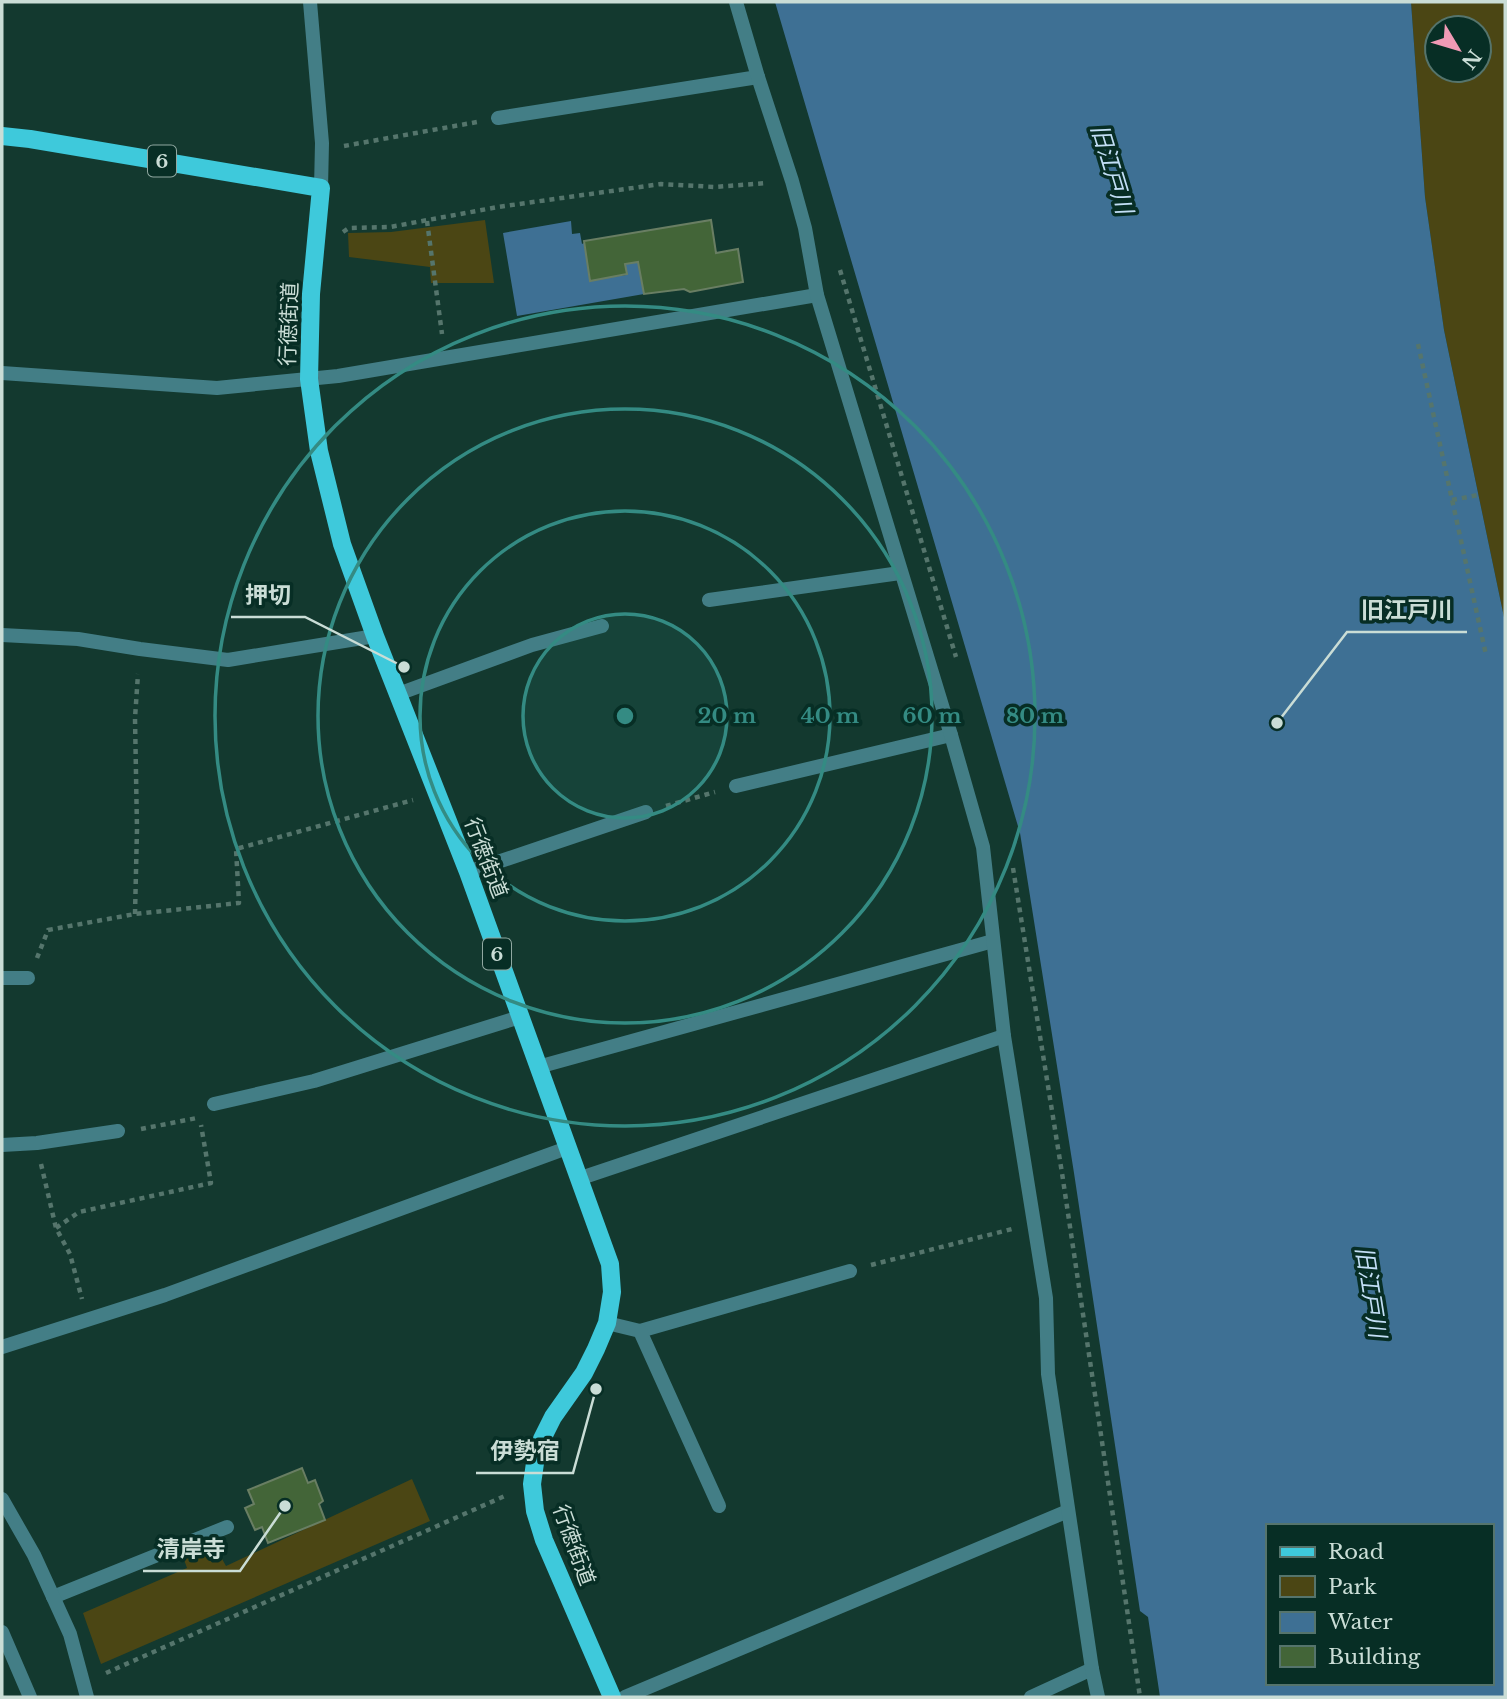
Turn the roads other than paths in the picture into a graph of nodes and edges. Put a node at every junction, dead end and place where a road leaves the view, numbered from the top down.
1 (310, 2) edge
2 (736, 2) edge
3 (758, 77) junction
4 (498, 118) road end
5 (2, 136) edge
6 (321, 188) junction
7 (817, 295) junction
8 (2, 373) edge
9 (309, 379) junction
10 (900, 573) junction
11 (709, 600) dead end
12 (602, 626) dead end
13 (2, 635) edge
14 (375, 636) junction
15 (398, 694) junction
16 (951, 734) junction
17 (736, 786) road end
18 (646, 812) road end
19 (468, 872) junction
20 (993, 941) junction
21 (2, 978) edge
22 (28, 978) road end
23 (520, 1017) junction
24 (1004, 1036) junction
25 (538, 1067) junction
26 (214, 1104) dead end
27 (118, 1131) road end
28 (2, 1145) edge
29 (567, 1148) junction
30 (578, 1179) junction
31 (850, 1271) road end
32 (607, 1323) junction
33 (640, 1331) junction
34 (2, 1348) edge
35 (2, 1499) edge
36 (719, 1506) dead end
37 (1068, 1511) junction
38 (228, 1527) dead end
39 (53, 1597) junction
40 (2, 1632) edge
41 (1092, 1668) junction
42 (85, 1690) edge
43 (30, 1697) edge
44 (612, 1697) edge
45 (625, 1697) edge
46 (1031, 1697) edge
47 (1098, 1697) edge

1 - 6 street, 行徳街道
2 - 3 street
3 - 4 street
3 - 7 street
5 - 6 main road, 6
6 - 9 main road, 行徳街道 / 6
7 - 9 street
7 - 10 street
8 - 9 street
9 - 14 main road, 行徳街道 / 6
10 - 11 street
10 - 16 street
12 - 15 street
13 - 14 street
14 - 15 main road, 行徳街道 / 6
15 - 19 main road, 行徳街道 / 6
16 - 17 street
16 - 20 street
18 - 19 street
19 - 23 main road, 行徳街道 / 6
20 - 24 street
20 - 25 street
21 - 22 street
23 - 25 main road, 行徳街道 / 6
23 - 26 street
24 - 30 street
24 - 37 street
25 - 29 main road, 行徳街道 / 6
27 - 28 street
29 - 30 main road, 行徳街道 / 6
29 - 34 street
30 - 32 main road, 行徳街道 / 6
31 - 33 street
32 - 33 street
32 - 44 main road, 行徳街道 / 6
33 - 36 street
35 - 39 street
37 - 41 street
37 - 45 street
38 - 39 street
39 - 42 street
40 - 43 street
41 - 46 street
41 - 47 street

